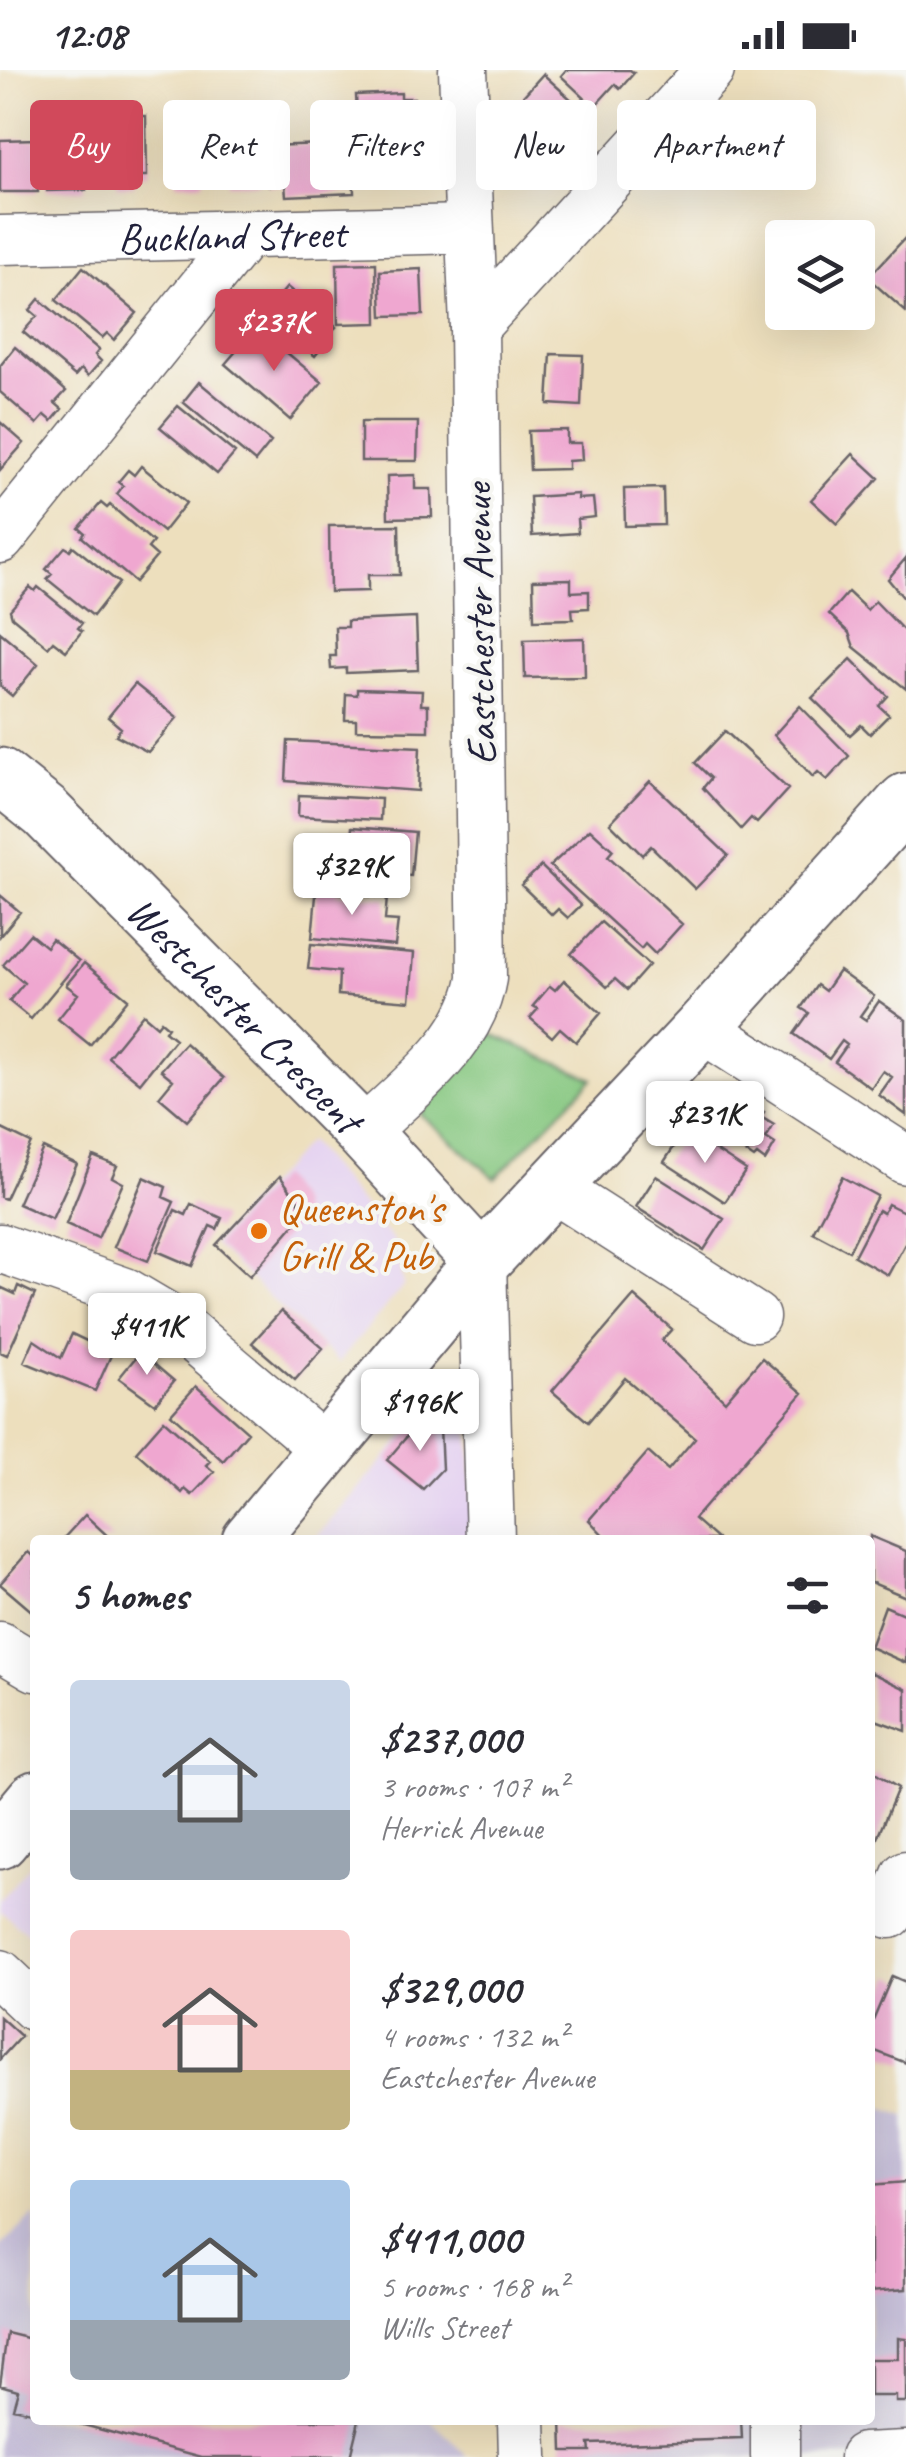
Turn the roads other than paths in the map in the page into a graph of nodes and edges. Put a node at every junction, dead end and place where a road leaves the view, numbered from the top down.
1 (463, 70) edge
2 (710, 70) edge
3 (467, 229) junction
4 (244, 236) junction
5 (0, 240) edge
6 (474, 327) junction
7 (0, 539) edge
8 (0, 776) edge
9 (905, 803) edge
10 (702, 1028) junction
11 (363, 1133) junction
12 (906, 1160) edge
13 (552, 1187) junction
14 (0, 1248) edge
15 (482, 1262) junction
16 (755, 1317) dead end
17 (325, 1449) junction
18 (254, 1535) edge
19 (490, 1535) edge
20 (0, 1646) edge
21 (30, 1664) edge
22 (30, 1805) edge
23 (0, 1841) edge
24 (0, 1974) edge
25 (30, 2002) edge
26 (522, 2425) edge
27 (775, 2425) edge
28 (906, 2454) edge
29 (523, 2457) edge
30 (775, 2457) edge
31 (864, 2457) edge

1 - 3 street, Eastchester Avenue
2 - 6 street
3 - 4 street, Buckland Street
3 - 6 street, Eastchester Avenue
4 - 5 street, Buckland Street
4 - 7 street
6 - 11 street, Eastchester Avenue
8 - 11 main road, Westchester Crescent
9 - 10 main road
10 - 12 street
10 - 13 main road
11 - 15 main road, Westchester Crescent
13 - 15 main road
13 - 16 street
14 - 17 street
15 - 17 main road
15 - 19 street
17 - 18 main road
20 - 21 street
22 - 23 main road
24 - 25 street
26 - 29 street
27 - 30 street
28 - 31 street

